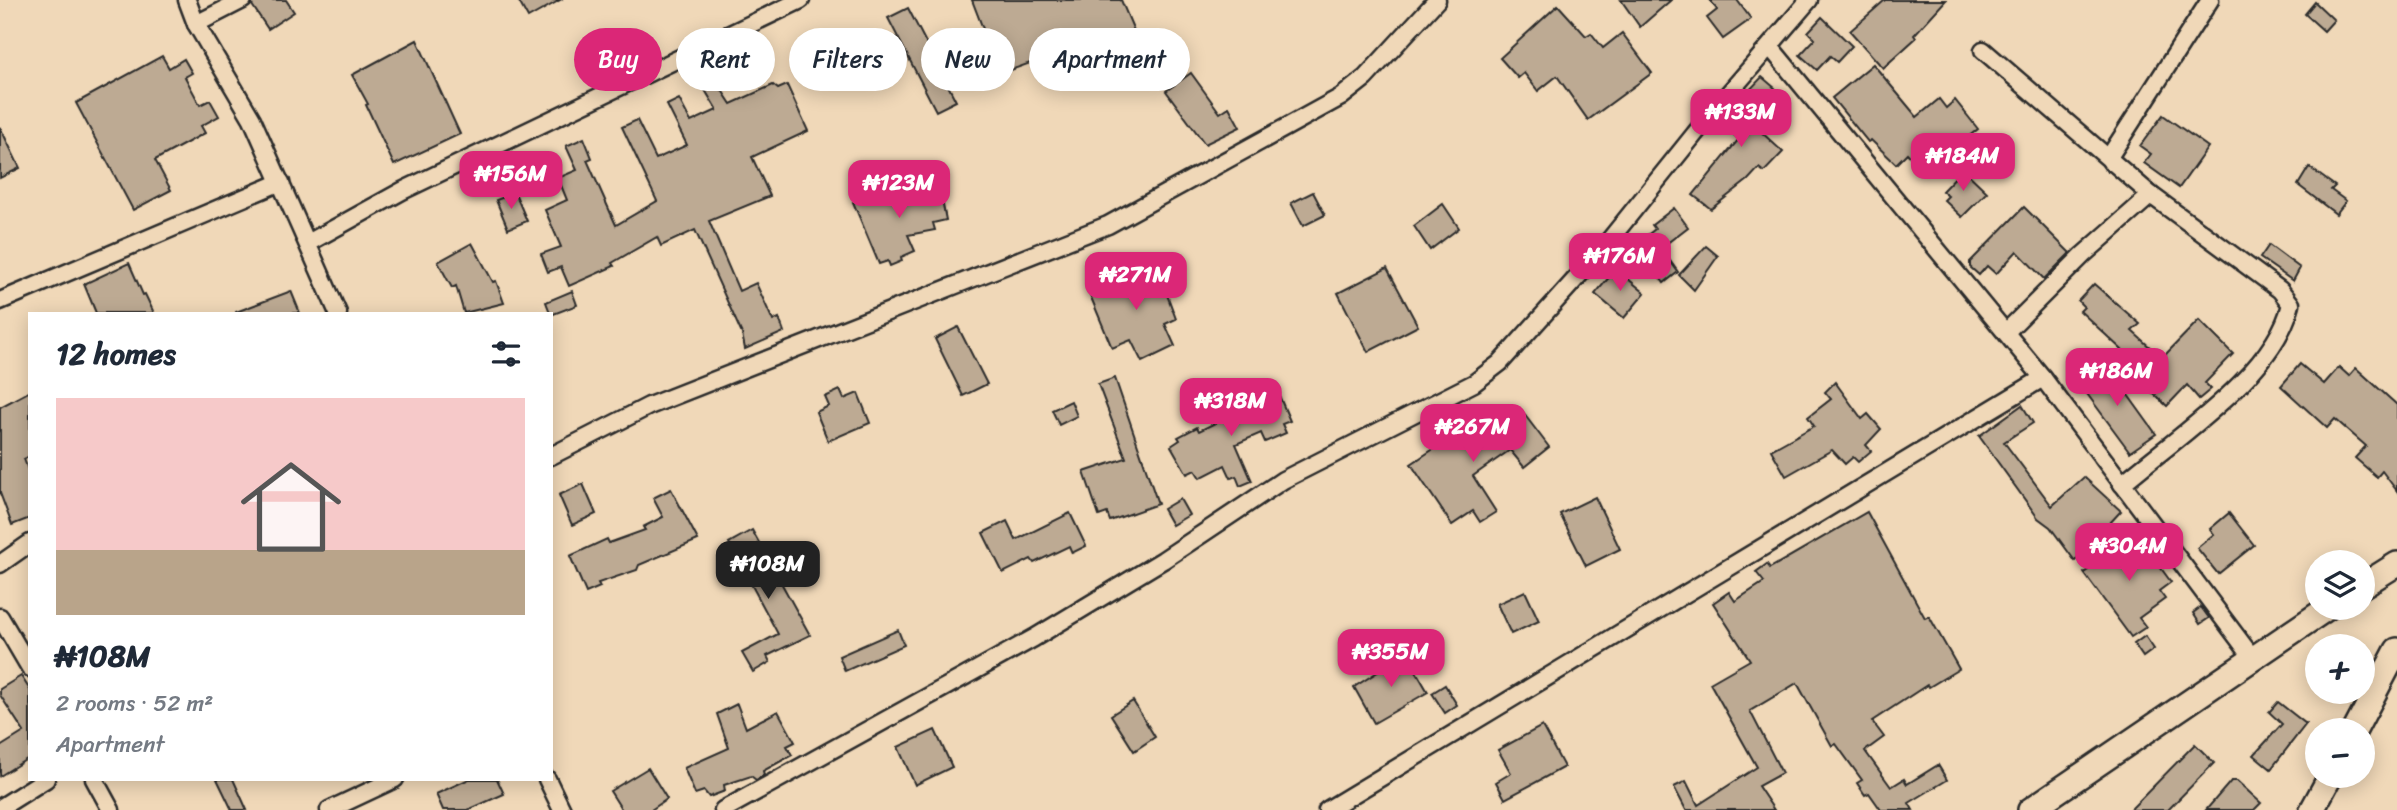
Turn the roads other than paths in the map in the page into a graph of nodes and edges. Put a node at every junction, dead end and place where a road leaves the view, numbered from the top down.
1 (187, 0) edge
2 (243, 0) edge
3 (801, 0) edge
4 (1437, 0) edge
5 (1810, 0) edge
6 (2210, 0) edge
7 (196, 24) junction
8 (1771, 48) junction
9 (1983, 50) dead end
10 (2111, 162) junction
11 (281, 182) junction
12 (2151, 195) junction
13 (309, 243) junction
14 (0, 300) edge
15 (338, 312) edge
16 (2006, 332) junction
17 (2043, 378) junction
18 (553, 455) edge
19 (2122, 484) junction
20 (28, 544) edge
21 (0, 564) edge
22 (2397, 564) edge
23 (2375, 578) edge
24 (0, 617) edge
25 (2309, 620) edge
26 (2397, 650) edge
27 (2252, 657) junction
28 (28, 665) edge
29 (2361, 718) edge
30 (43, 781) edge
31 (95, 781) edge
32 (391, 781) edge
33 (548, 781) edge
34 (2324, 788) edge
35 (0, 808) edge
36 (111, 810) edge
37 (329, 810) edge
38 (562, 810) edge
39 (723, 810) edge
40 (1327, 810) edge
41 (2030, 810) edge
42 (2312, 810) edge

1 - 7 street
2 - 7 street
3 - 13 street
4 - 18 street
5 - 8 street
6 - 10 street
7 - 11 street
8 - 16 street
8 - 39 street
9 - 10 street
10 - 12 street
11 - 13 street
11 - 14 street
12 - 16 street
12 - 19 street
13 - 15 street
16 - 17 street
17 - 19 street
17 - 40 street
19 - 27 street
20 - 21 street
22 - 23 street
24 - 28 street
25 - 27 street
26 - 29 street
27 - 41 street
30 - 35 street
31 - 36 street
32 - 37 street
33 - 38 street
34 - 42 street

